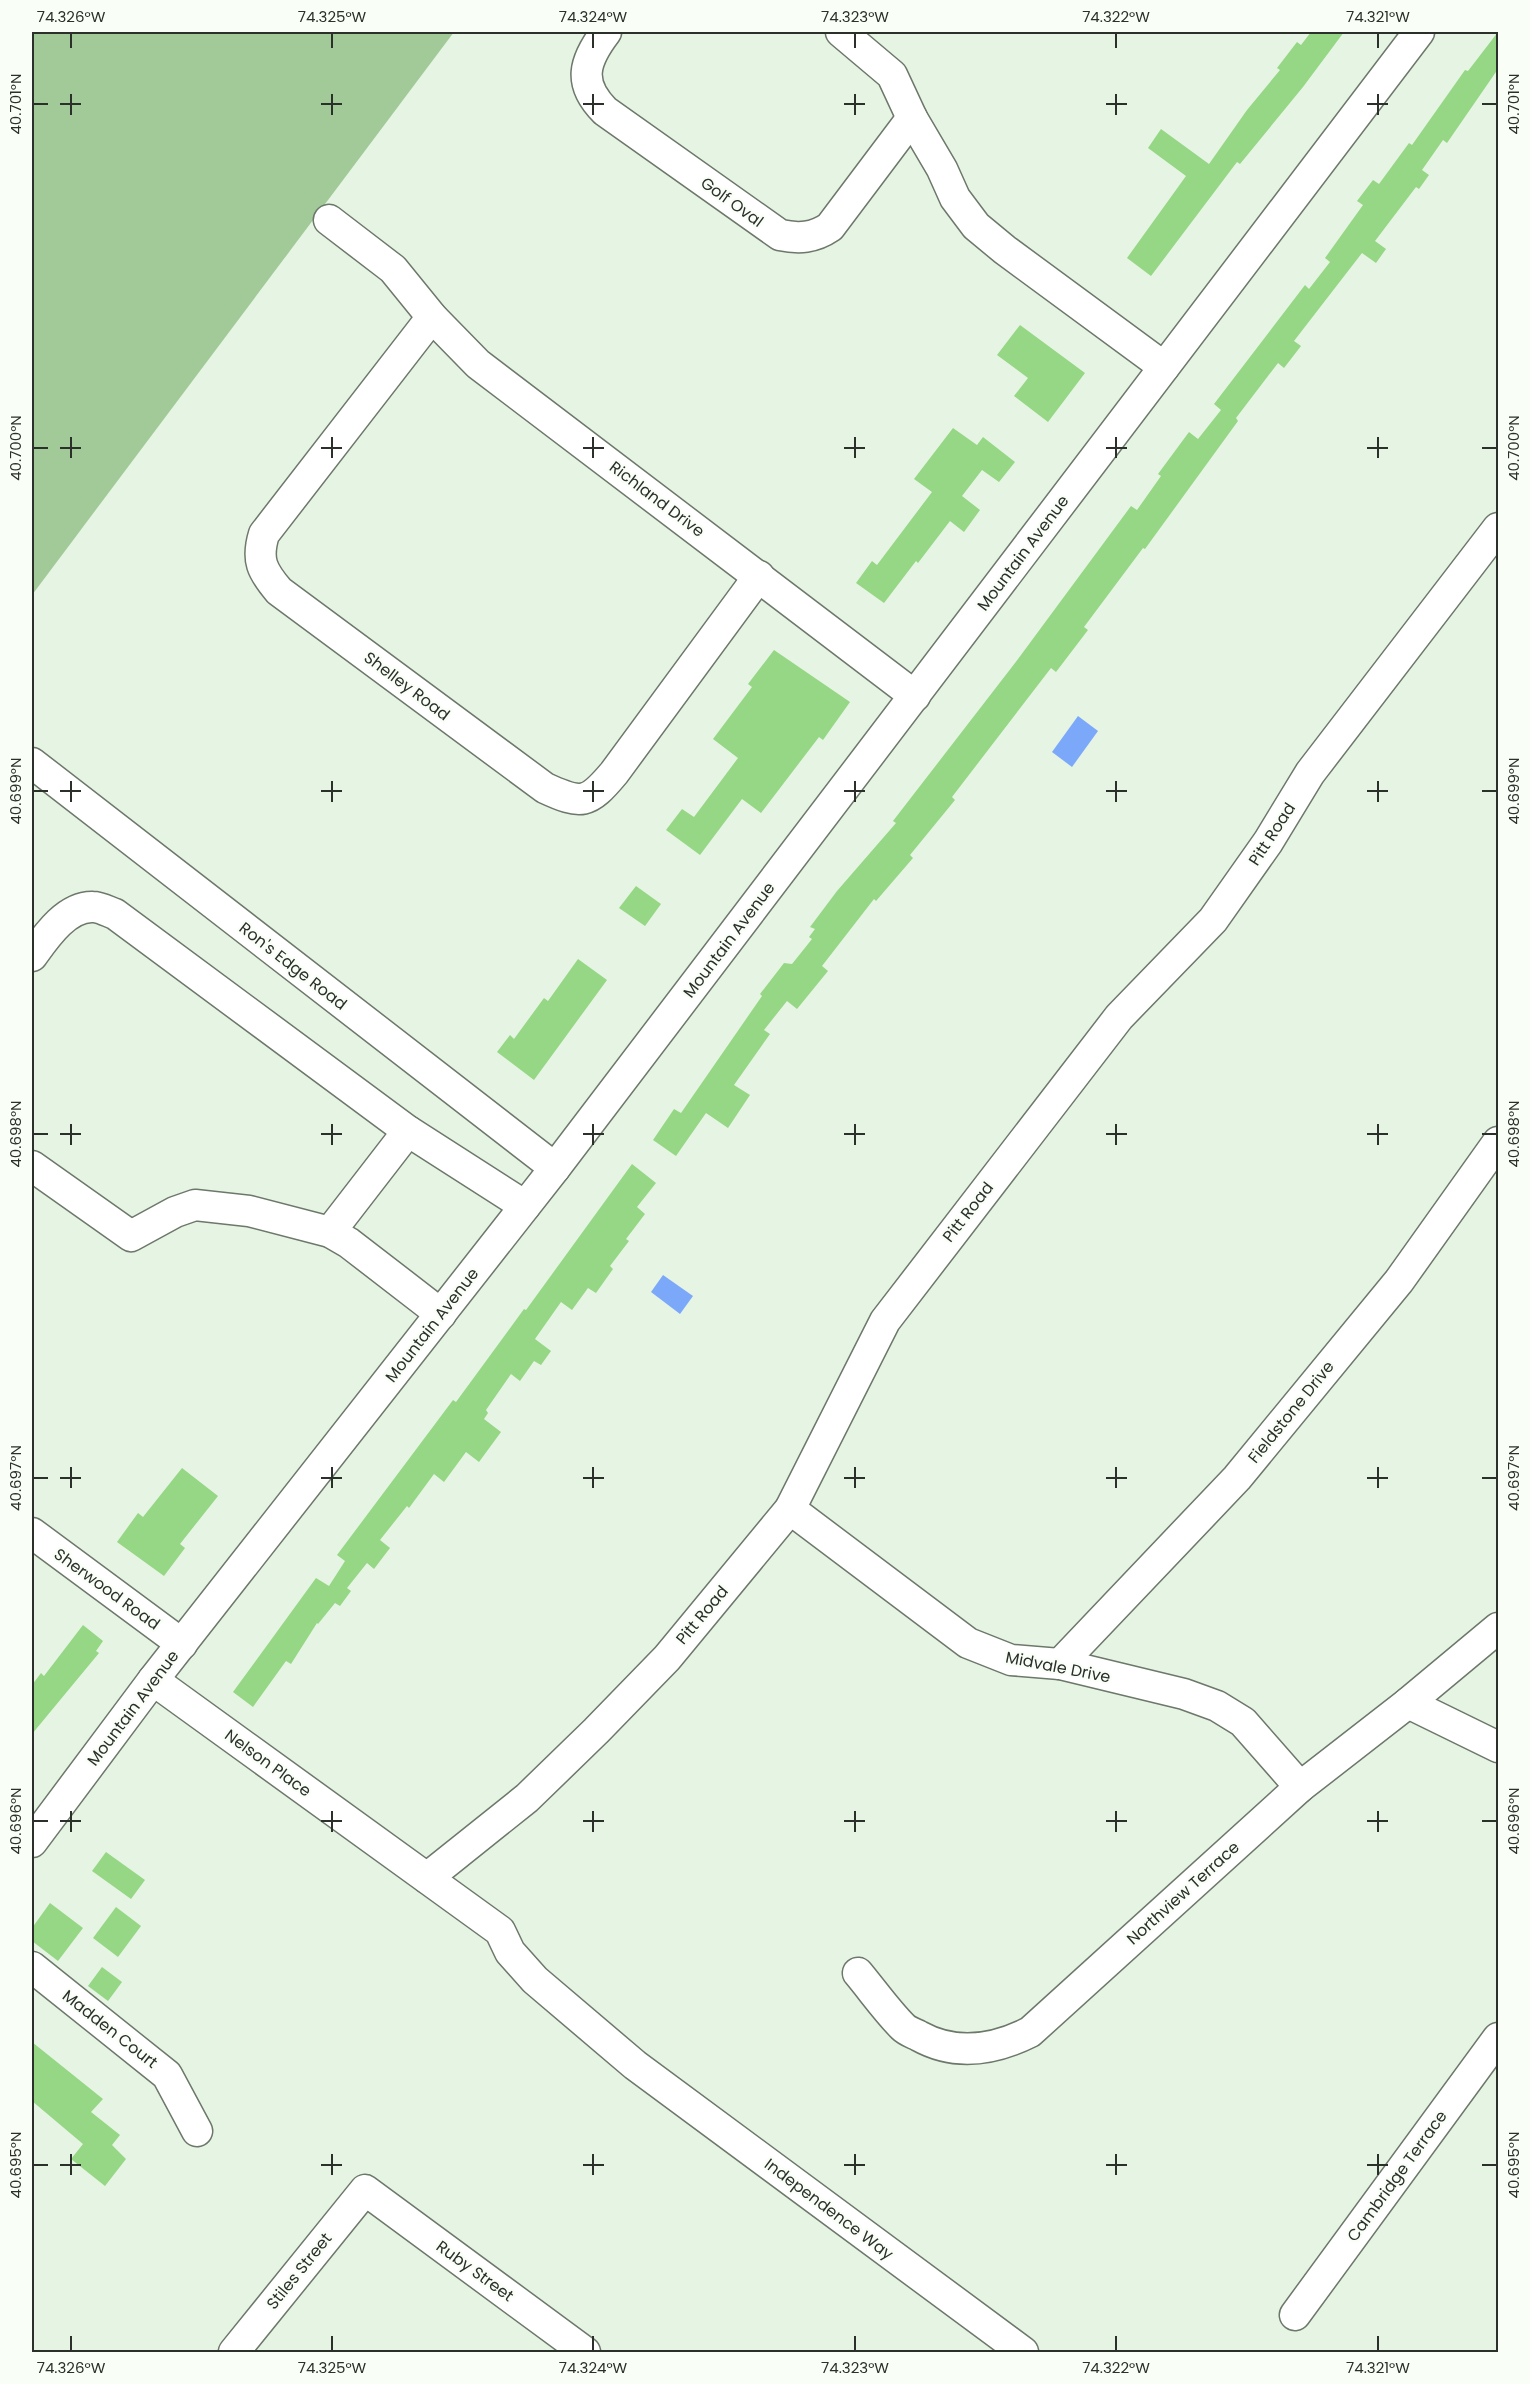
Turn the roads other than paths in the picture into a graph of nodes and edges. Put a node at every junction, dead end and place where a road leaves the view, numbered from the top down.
1 (606, 32) edge
2 (841, 32) edge
3 (1419, 32) edge
4 (912, 118) junction
5 (329, 220) dead end
6 (432, 317) junction
7 (1164, 367) junction
8 (1496, 535) edge
9 (759, 576) junction
10 (915, 696) junction
11 (32, 763) edge
12 (32, 956) edge
13 (408, 1131) junction
14 (1498, 1142) edge
15 (32, 1166) edge
16 (555, 1168) junction
17 (525, 1206) junction
18 (330, 1232) junction
19 (441, 1314) junction
20 (790, 1509) junction
21 (32, 1533) edge
22 (1498, 1628) edge
23 (182, 1644) junction
24 (1060, 1664) junction
25 (153, 1680) junction
26 (1408, 1702) junction
27 (1498, 1746) edge
28 (1300, 1787) junction
29 (32, 1842) edge
30 (427, 1878) junction
31 (500, 1931) joint
32 (32, 1967) edge
33 (858, 1973) dead end
34 (1498, 2038) edge
35 (197, 2130) dead end
36 (365, 2190) joint
37 (1295, 2315) dead end
38 (234, 2352) edge
39 (585, 2352) edge
40 (1023, 2352) edge

1 - 4 street, Golf Oval
2 - 4 street
3 - 7 street, Mountain Avenue
4 - 7 street
5 - 6 street, Richland Drive
6 - 9 street, Richland Drive
6 - 9 street, Shelley Road
7 - 10 street, Mountain Avenue
8 - 20 street, Pitt Road
9 - 10 street, Richland Drive
10 - 16 street, Mountain Avenue
11 - 16 street, Ron's Edge Road
12 - 13 street
13 - 17 street
13 - 18 street
14 - 24 street, Fieldstone Drive
15 - 18 street
16 - 17 street, Mountain Avenue
17 - 19 street, Mountain Avenue
18 - 19 street
19 - 23 street, Mountain Avenue
20 - 24 street, Midvale Drive
20 - 30 street, Pitt Road
21 - 23 street, Sherwood Road
22 - 26 street, Northview Terrace
23 - 25 street, Mountain Avenue
24 - 28 street, Midvale Drive
25 - 29 street, Mountain Avenue
25 - 30 street, Nelson Place
26 - 27 street
26 - 28 street, Northview Terrace
28 - 33 street, Northview Terrace
30 - 31 street, Nelson Place
31 - 40 street, Independence Way
32 - 35 street, Madden Court
34 - 37 street, Cambridge Terrace
36 - 38 street, Stiles Street
36 - 39 street, Ruby Street

